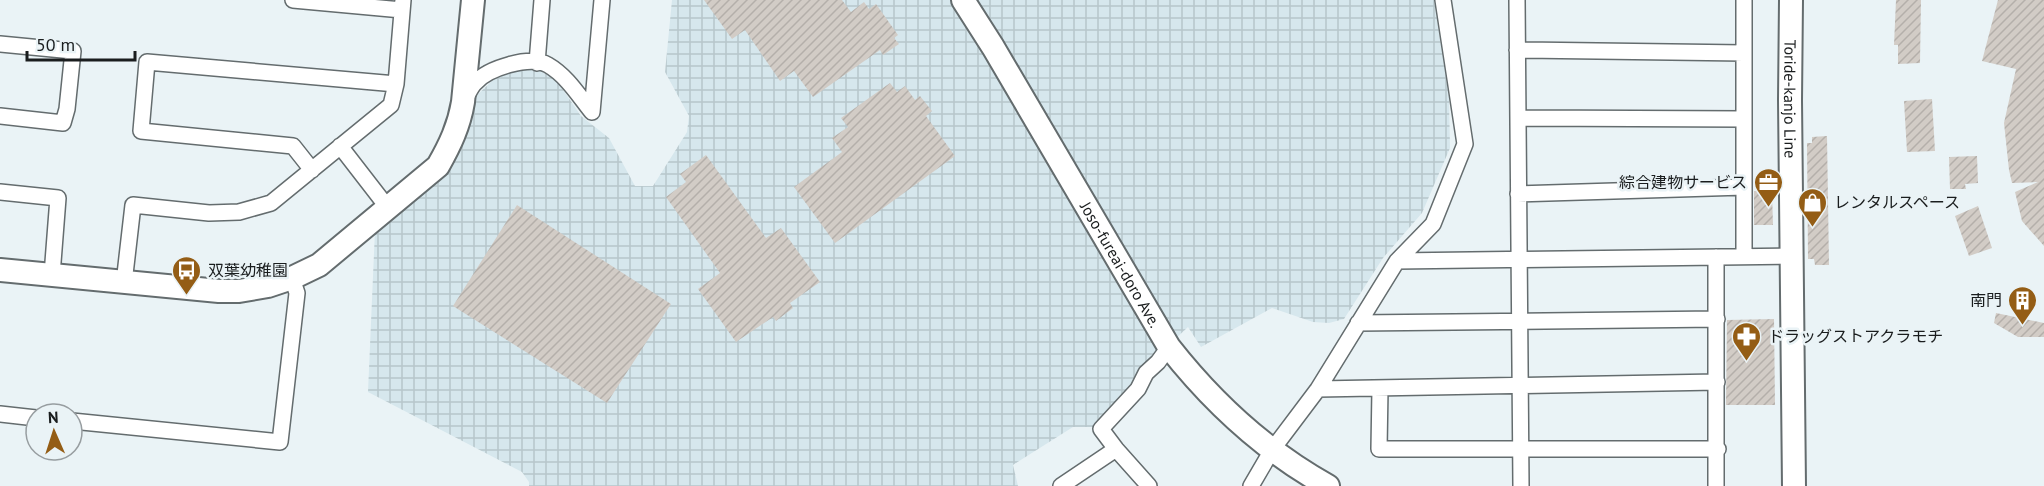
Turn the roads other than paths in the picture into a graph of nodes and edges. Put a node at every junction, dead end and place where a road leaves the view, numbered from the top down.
1 (293, 0) edge
2 (473, 0) edge
3 (542, 0) edge
4 (602, 0) edge
5 (963, 0) edge
6 (1443, 0) edge
7 (1517, 0) edge
8 (1744, 0) edge
9 (1791, 0) edge
10 (403, 5) edge
11 (0, 44) edge
12 (1517, 50) junction
13 (1744, 53) junction
14 (537, 63) junction
15 (396, 84) junction
16 (463, 102) junction
17 (0, 116) edge
18 (1518, 118) junction
19 (1744, 119) junction
20 (339, 146) junction
21 (312, 170) junction
22 (1744, 188) junction
23 (0, 192) edge
24 (1518, 194) junction
25 (388, 208) junction
26 (1716, 256) junction
27 (1744, 256) junction
28 (1792, 256) junction
29 (1519, 258) junction
30 (1397, 261) junction
31 (0, 270) edge
32 (52, 275) junction
33 (292, 278) junction
34 (124, 283) junction
35 (1717, 319) junction
36 (1519, 321) junction
37 (1358, 323) junction
38 (1169, 347) junction
39 (1717, 382) junction
40 (1520, 385) junction
41 (1318, 389) junction
42 (1380, 389) junction
43 (0, 414) edge
44 (24, 417) edge
45 (84, 422) edge
46 (1520, 448) junction
47 (1116, 449) junction
48 (1718, 449) junction
49 (1272, 450) junction
50 (1061, 486) edge
51 (1149, 486) edge
52 (1251, 486) edge
53 (1328, 486) edge
54 (1521, 486) edge
55 (1716, 486) edge
56 (1794, 486) edge

1 - 10 street
2 - 16 street
3 - 14 street
4 - 14 street
5 - 38 street, Joso-fureai-doro Ave.
6 - 30 street
7 - 12 street
8 - 13 street
9 - 28 street, Toride-kanjo Line
10 - 15 street
11 - 17 street
12 - 13 street
12 - 18 street
13 - 19 street
14 - 16 street
15 - 20 street
15 - 21 street
16 - 25 street
18 - 19 street
18 - 24 street
19 - 22 street
20 - 21 street
20 - 25 street
21 - 34 street
22 - 24 street
22 - 27 street
23 - 32 street
24 - 29 street
25 - 33 street
26 - 27 street
26 - 29 street
26 - 35 street
27 - 28 street
28 - 56 street, Toride-kanjo Line
29 - 30 street
29 - 36 street
30 - 37 street
31 - 32 street
32 - 34 street
33 - 34 street
33 - 45 street
35 - 36 street
35 - 39 street
36 - 37 street
36 - 40 street
37 - 41 street
38 - 47 street
38 - 49 street, Joso-fureai-doro Ave.
39 - 40 street
39 - 48 street
40 - 42 street
40 - 46 street
41 - 42 street
41 - 49 street
42 - 46 street
43 - 44 street
46 - 48 street
46 - 54 street
47 - 50 street
47 - 51 street
48 - 55 street
49 - 52 street
49 - 53 street, Joso-fureai-doro Ave.

